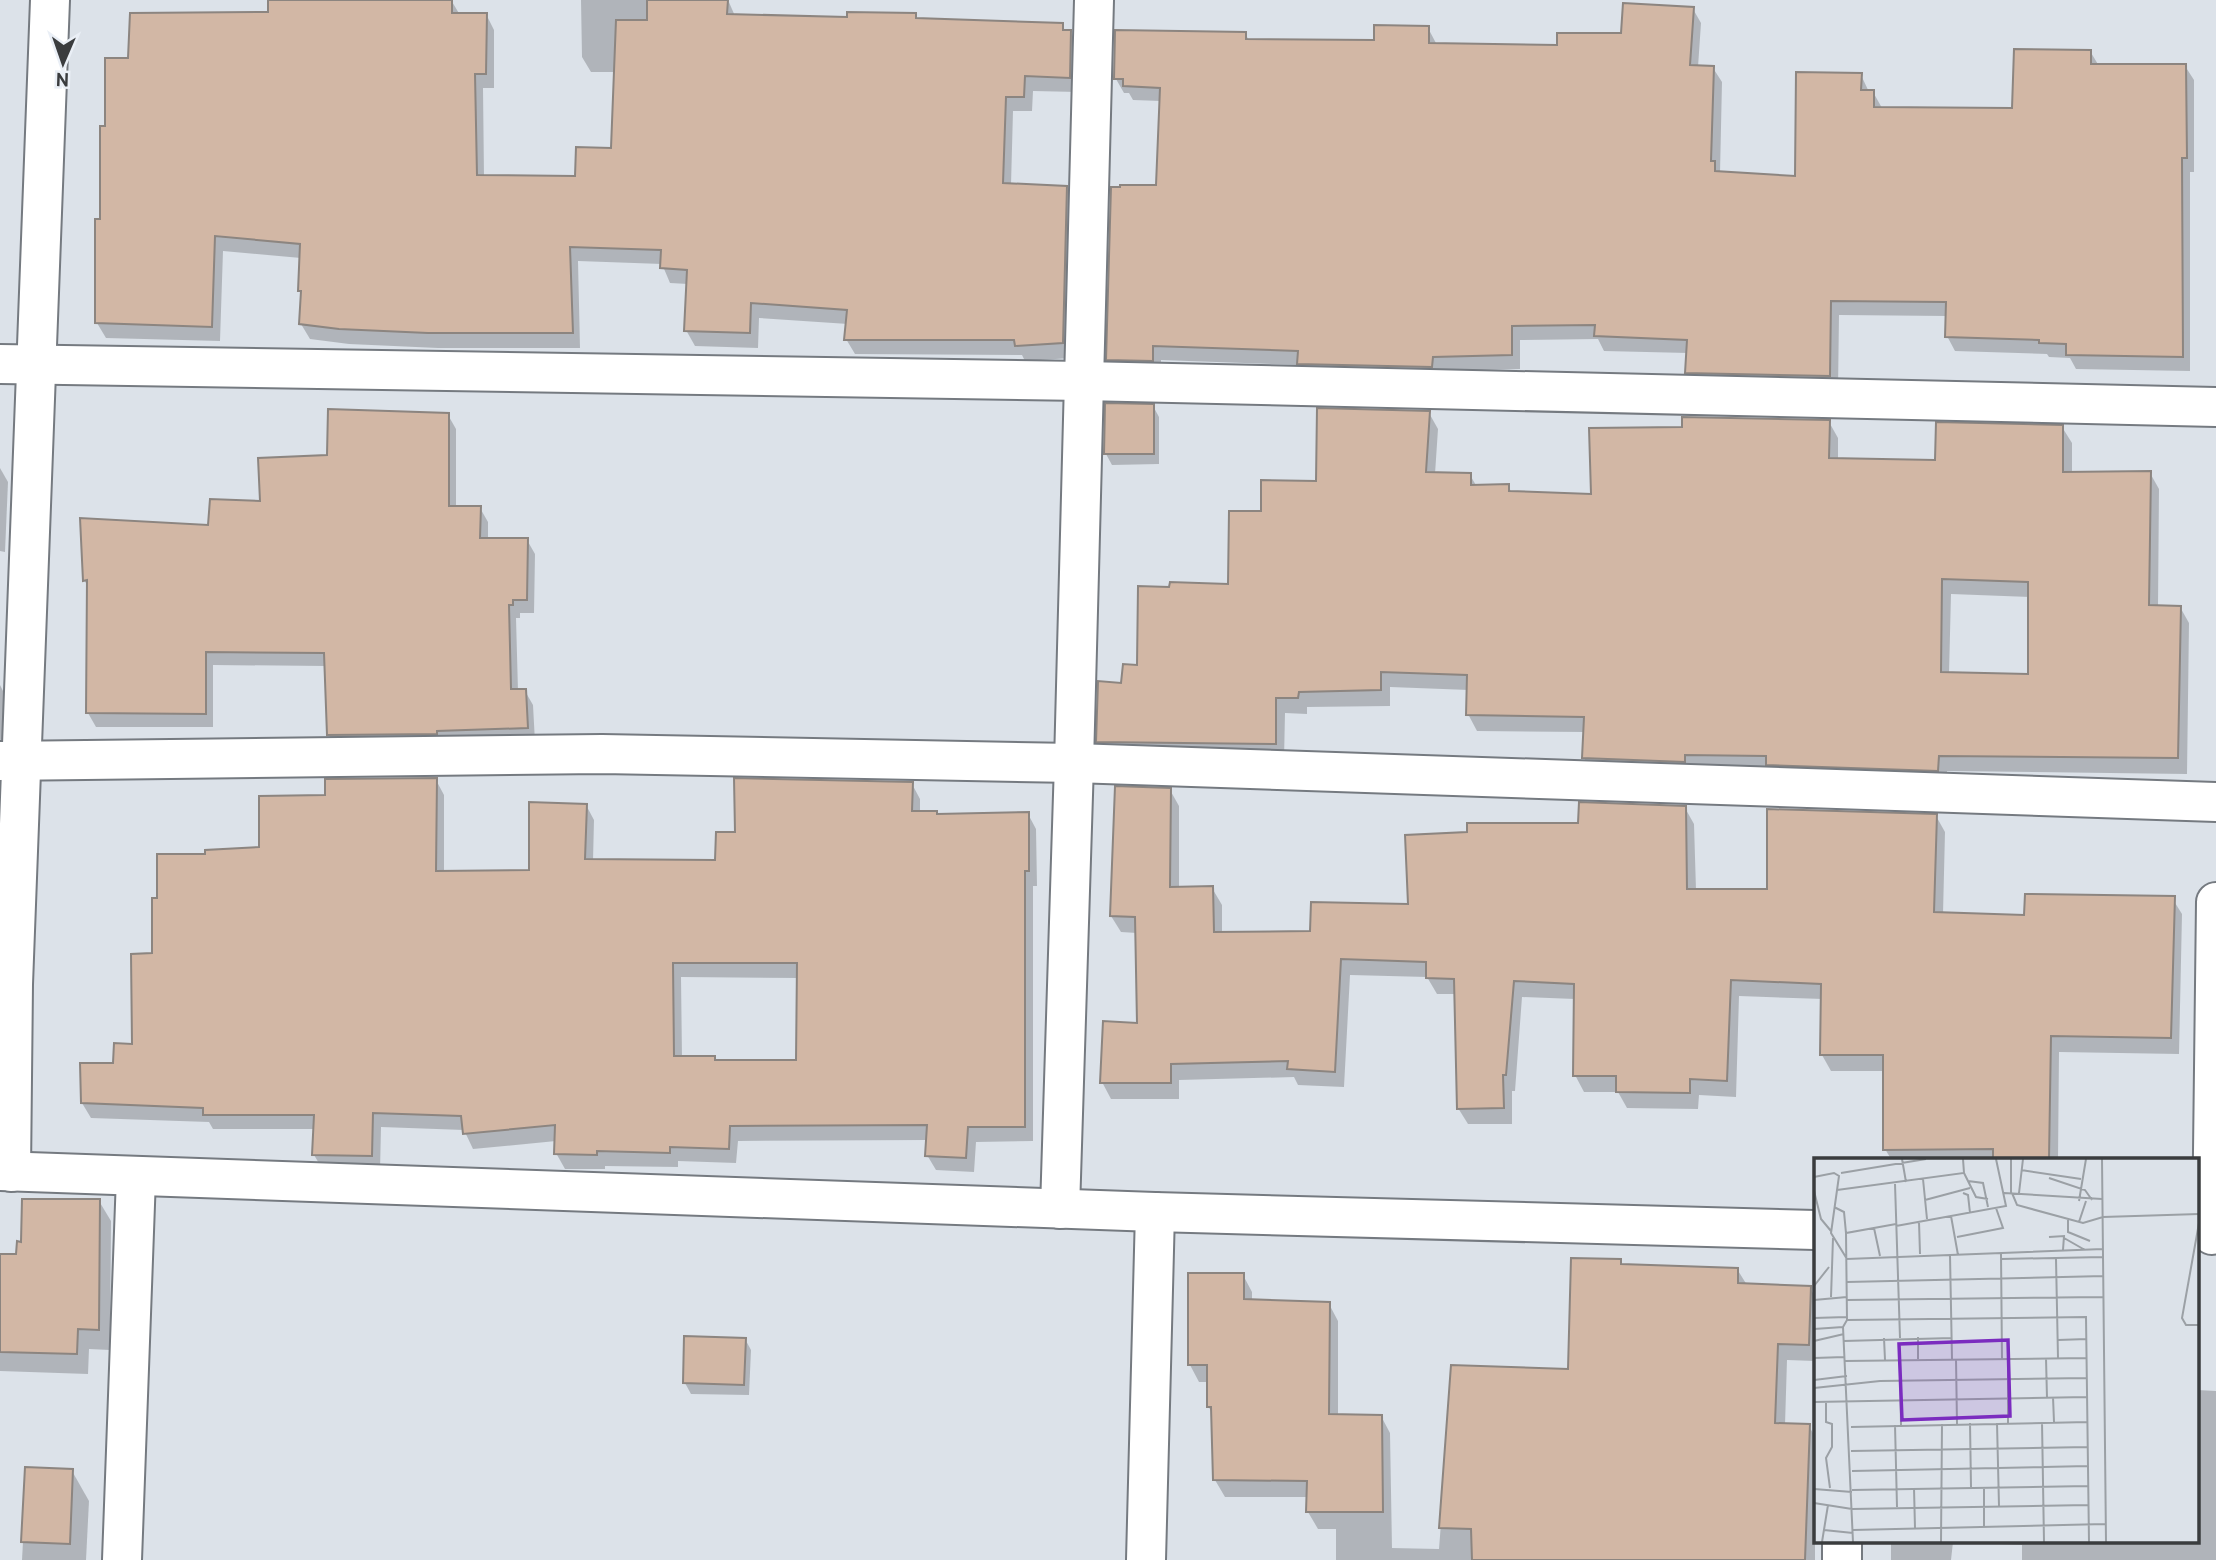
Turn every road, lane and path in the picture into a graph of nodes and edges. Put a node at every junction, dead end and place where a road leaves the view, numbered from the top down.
1 (50, 0) edge
2 (1094, 0) edge
3 (18, 365) edge
4 (1083, 381) junction
5 (2216, 407) edge
6 (11, 762) edge
7 (1074, 763) junction
8 (2216, 802) edge
9 (2216, 902) edge
10 (5, 1171) edge
11 (136, 1177) junction
12 (1060, 1209) junction
13 (1155, 1212) junction
14 (1814, 1230) edge
15 (2208, 1235) edge
16 (1842, 1542) edge
17 (122, 1560) edge
18 (1146, 1560) edge
19 (1842, 1560) edge

1 - 3 street
2 - 4 street
3 - 4 street
3 - 6 street
4 - 5 street
4 - 7 street
6 - 7 street
6 - 10 street
7 - 8 street
7 - 12 street
9 - 15 street
10 - 11 street
11 - 12 street
11 - 17 street
12 - 13 street
13 - 14 street
13 - 18 street
16 - 19 street

